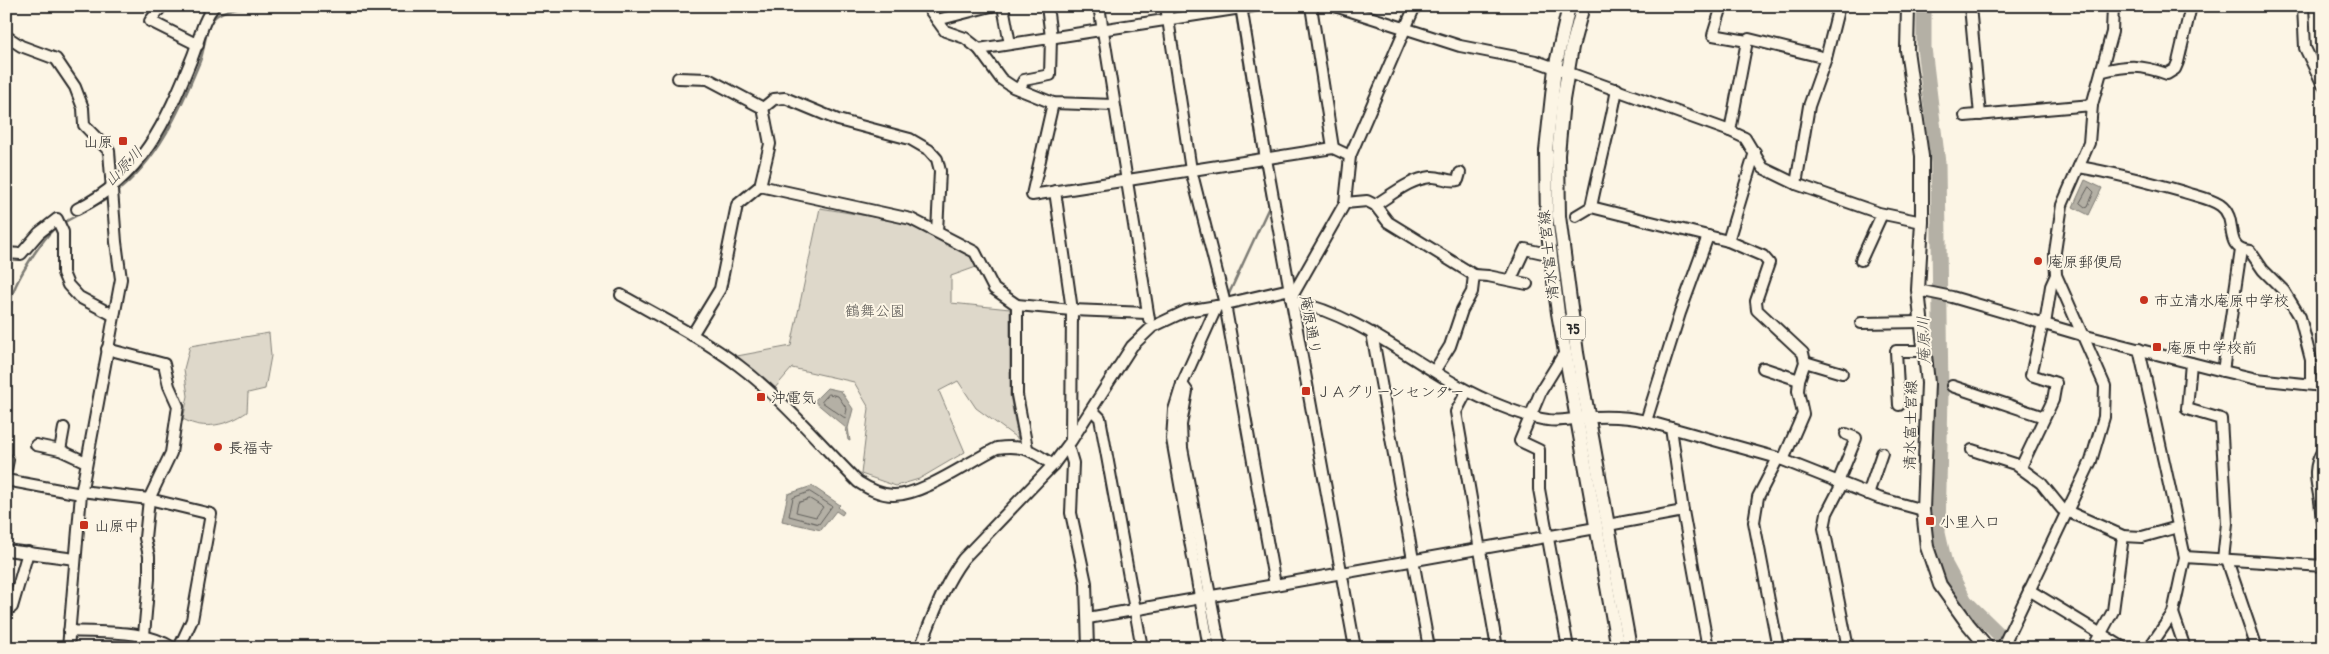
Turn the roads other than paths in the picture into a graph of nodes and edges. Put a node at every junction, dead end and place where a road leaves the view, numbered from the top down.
1 (162, 6) edge
2 (214, 6) edge
3 (927, 6) edge
4 (991, 6) edge
5 (1003, 6) edge
6 (1047, 6) edge
7 (1099, 6) edge
8 (1166, 6) edge
9 (1254, 6) edge
10 (1311, 6) edge
11 (1334, 6) edge
12 (1416, 6) edge
13 (1569, 6) edge
14 (1583, 6) edge
15 (1722, 6) edge
16 (1839, 6) edge
17 (1908, 6) edge
18 (1970, 6) edge
19 (2114, 6) edge
20 (2191, 6) edge
21 (2304, 6) edge
22 (1242, 7) edge
23 (1356, 10) edge
24 (1168, 19) junction
25 (937, 20) junction
26 (1103, 28) junction
27 (1406, 29) junction
28 (6, 36) edge
29 (1051, 37) junction
30 (1747, 41) junction
31 (1010, 44) junction
32 (198, 45) junction
33 (979, 49) junction
34 (1826, 58) junction
35 (1555, 68) junction
36 (2103, 71) junction
37 (1569, 73) junction
38 (678, 78) dead end
39 (2323, 85) edge
40 (1019, 89) junction
41 (1616, 89) junction
42 (1054, 102) junction
43 (1114, 105) junction
44 (2092, 105) junction
45 (763, 108) junction
46 (1980, 115) junction
47 (1965, 116) dead end
48 (1730, 130) junction
49 (1333, 148) junction
50 (1755, 152) junction
51 (1350, 156) junction
52 (1266, 159) junction
53 (2079, 167) junction
54 (1191, 170) junction
55 (1460, 172) dead end
56 (1126, 180) junction
57 (1796, 184) junction
58 (112, 185) junction
59 (760, 186) junction
60 (1055, 191) junction
61 (1345, 203) junction
62 (1375, 205) junction
63 (1591, 207) junction
64 (77, 209) dead end
65 (1882, 214) junction
66 (1576, 216) dead end
67 (1922, 222) junction
68 (937, 232) junction
69 (1708, 236) junction
70 (1728, 241) junction
71 (2241, 250) junction
72 (1549, 251) junction
73 (6, 253) edge
74 (1861, 260) dead end
75 (1474, 275) junction
76 (2056, 275) junction
77 (1511, 280) junction
78 (1526, 284) dead end
79 (1922, 291) junction
80 (621, 295) dead end
81 (1291, 296) junction
82 (1017, 305) junction
83 (1221, 305) junction
84 (1072, 310) junction
85 (1147, 313) junction
86 (113, 315) junction
87 (1922, 322) junction
88 (1861, 323) dead end
89 (2044, 324) junction
90 (1152, 327) junction
91 (1372, 333) junction
92 (692, 335) junction
93 (2082, 335) junction
94 (107, 349) junction
95 (2139, 349) junction
96 (1925, 350) junction
97 (1566, 355) junction
98 (1804, 362) junction
99 (2191, 364) junction
100 (1763, 368) dead end
101 (1435, 370) junction
102 (2222, 371) junction
103 (1842, 373) dead end
104 (1799, 380) junction
105 (2311, 384) junction
106 (1952, 386) dead end
107 (2323, 386) edge
108 (1467, 391) junction
109 (1899, 405) dead end
110 (1092, 410) junction
111 (1530, 416) junction
112 (2044, 417) junction
113 (1583, 418) junction
114 (1646, 421) junction
115 (64, 428) dead end
116 (1671, 428) junction
117 (1846, 434) dead end
118 (1070, 444) junction
119 (36, 445) dead end
120 (1027, 448) junction
121 (60, 450) junction
122 (1972, 450) dead end
123 (2323, 450) edge
124 (1882, 453) dead end
125 (6, 458) edge
126 (1781, 459) junction
127 (86, 462) junction
128 (1053, 465) junction
129 (2021, 467) junction
130 (6, 470) edge
131 (6, 480) edge
132 (1840, 483) junction
133 (81, 492) junction
134 (1868, 494) junction
135 (149, 499) junction
136 (1923, 510) junction
137 (1683, 511) junction
138 (2067, 512) junction
139 (1602, 526) junction
140 (2178, 527) junction
141 (1548, 536) junction
142 (2123, 536) junction
143 (1479, 548) junction
144 (6, 550) edge
145 (28, 552) junction
146 (2185, 557) junction
147 (75, 559) junction
148 (2225, 559) junction
149 (1413, 560) junction
150 (1342, 572) junction
151 (1275, 585) junction
152 (2029, 590) junction
153 (1205, 598) junction
154 (12, 607) dead end
155 (1136, 610) junction
156 (2173, 613) junction
157 (1088, 618) junction
158 (69, 631) junction
159 (2100, 634) junction
160 (144, 635) junction
161 (162, 644) edge
162 (68, 648) edge
163 (173, 648) edge
164 (179, 648) edge
165 (920, 648) edge
166 (1088, 648) edge
167 (1142, 648) edge
168 (1209, 648) edge
169 (1220, 648) edge
170 (1355, 648) edge
171 (1428, 648) edge
172 (1497, 648) edge
173 (1568, 648) edge
174 (1618, 648) edge
175 (1630, 648) edge
176 (1708, 648) edge
177 (1778, 648) edge
178 (1848, 648) edge
179 (1988, 648) edge
180 (2002, 648) edge
181 (2092, 648) edge
182 (2124, 648) edge
183 (2149, 648) edge
184 (2185, 648) edge
185 (2257, 648) edge

1 - 32 street
2 - 32 street
3 - 25 street
4 - 25 street
5 - 31 street
6 - 29 street
7 - 26 street
8 - 24 street
9 - 22 street
10 - 49 street
11 - 23 street
12 - 27 street
13 - 35 main road, 清水富士宮線 / 75
14 - 37 main road, 清水富士宮線 / 75
15 - 30 street
16 - 34 street
17 - 67 main road, 清水富士宮線
18 - 46 street
19 - 36 street
20 - 36 street
21 - 39 street
22 - 24 street
22 - 52 street, 庵原通り
23 - 27 street
24 - 26 street
24 - 54 street
25 - 33 street
26 - 29 street
26 - 43 street
27 - 35 street
27 - 51 street
28 - 58 street
29 - 31 street
29 - 40 street
30 - 34 street
30 - 48 street
31 - 33 street
32 - 58 street
33 - 40 street
34 - 57 street
35 - 37 street
35 - 72 main road, 清水富士宮線 / 75
36 - 44 street
37 - 41 street
37 - 113 main road, 清水富士宮線 / 75
38 - 45 street
40 - 42 street
41 - 48 street
41 - 63 street
42 - 43 street
42 - 60 street
43 - 56 street
44 - 46 street
44 - 53 street
45 - 59 street
45 - 68 street
46 - 47 street
48 - 50 street
49 - 51 street
49 - 52 street
50 - 57 street
50 - 70 street
51 - 61 street
52 - 54 street
52 - 81 street, 庵原通り
53 - 71 street
53 - 76 street
54 - 56 street
54 - 83 street
55 - 62 street
56 - 60 street
56 - 85 street
57 - 65 street
58 - 64 street
58 - 86 street
59 - 68 street
59 - 92 street
60 - 84 street
61 - 62 street
61 - 81 street
62 - 75 street
63 - 66 street
63 - 69 street
65 - 67 street
65 - 74 street
67 - 79 main road, 清水富士宮線
68 - 82 street
69 - 70 street
69 - 114 street
70 - 98 street
71 - 102 street
71 - 105 street
72 - 77 street
72 - 97 main road, 清水富士宮線 / 75
73 - 86 street
75 - 77 street
75 - 101 street
76 - 89 street
76 - 93 street
77 - 78 street
79 - 87 main road, 清水富士宮線
79 - 89 street
80 - 92 street
81 - 83 street
81 - 91 street
81 - 150 street, 庵原通り
82 - 84 street
82 - 120 street
83 - 90 street
83 - 151 street
83 - 153 street
84 - 85 street
84 - 118 street
85 - 90 street
86 - 94 street
87 - 88 street
87 - 96 main road, 清水富士宮線
89 - 93 street
89 - 112 street
90 - 110 street
91 - 101 street
91 - 149 street
92 - 120 street
93 - 95 street
93 - 138 street
94 - 127 street
94 - 135 street
95 - 99 street
95 - 140 street
96 - 109 street
96 - 136 main road, 清水富士宮線
97 - 111 street
97 - 113 main road, 清水富士宮線 / 75
98 - 103 street
98 - 104 street
99 - 102 street
99 - 148 street
100 - 104 street
101 - 108 street
102 - 105 street
104 - 126 street
105 - 107 street
106 - 112 street
108 - 111 street
108 - 143 street
110 - 118 street
110 - 155 street
111 - 113 street
111 - 141 street
112 - 129 street
113 - 114 street
113 - 139 main road, 清水富士宮線 / 75
114 - 116 street
115 - 121 street
116 - 126 street
116 - 137 street
117 - 132 street
118 - 128 street
118 - 157 street
119 - 121 street
120 - 128 street
121 - 127 street
122 - 129 street
123 - 148 street
124 - 134 street
125 - 130 street
126 - 132 street
126 - 177 street
127 - 133 street
128 - 165 street
129 - 138 street
131 - 133 street
132 - 134 street
132 - 178 street
133 - 135 street
133 - 147 street
134 - 136 street
135 - 160 street
135 - 164 street
136 - 179 main road, 清水富士宮線
137 - 139 street
137 - 176 street
138 - 142 street
138 - 152 street
139 - 141 street
139 - 174 main road, 清水富士宮線 / 75
139 - 175 main road, 清水富士宮線 / 75
140 - 142 street
140 - 146 street
141 - 143 street
141 - 173 street
142 - 159 street
143 - 149 street
143 - 172 street
144 - 145 street
145 - 147 street
145 - 154 street
146 - 148 street
146 - 156 street
147 - 158 street
148 - 185 street
149 - 150 street
149 - 171 street
150 - 151 street
150 - 170 street, 庵原通り
151 - 153 street
152 - 159 street
152 - 180 street
153 - 155 street
153 - 168 street
153 - 169 street
155 - 157 street
155 - 167 street
156 - 183 street
156 - 184 street
157 - 166 street
158 - 160 street
158 - 162 street
159 - 181 street
159 - 182 street
160 - 161 street
161 - 163 street

